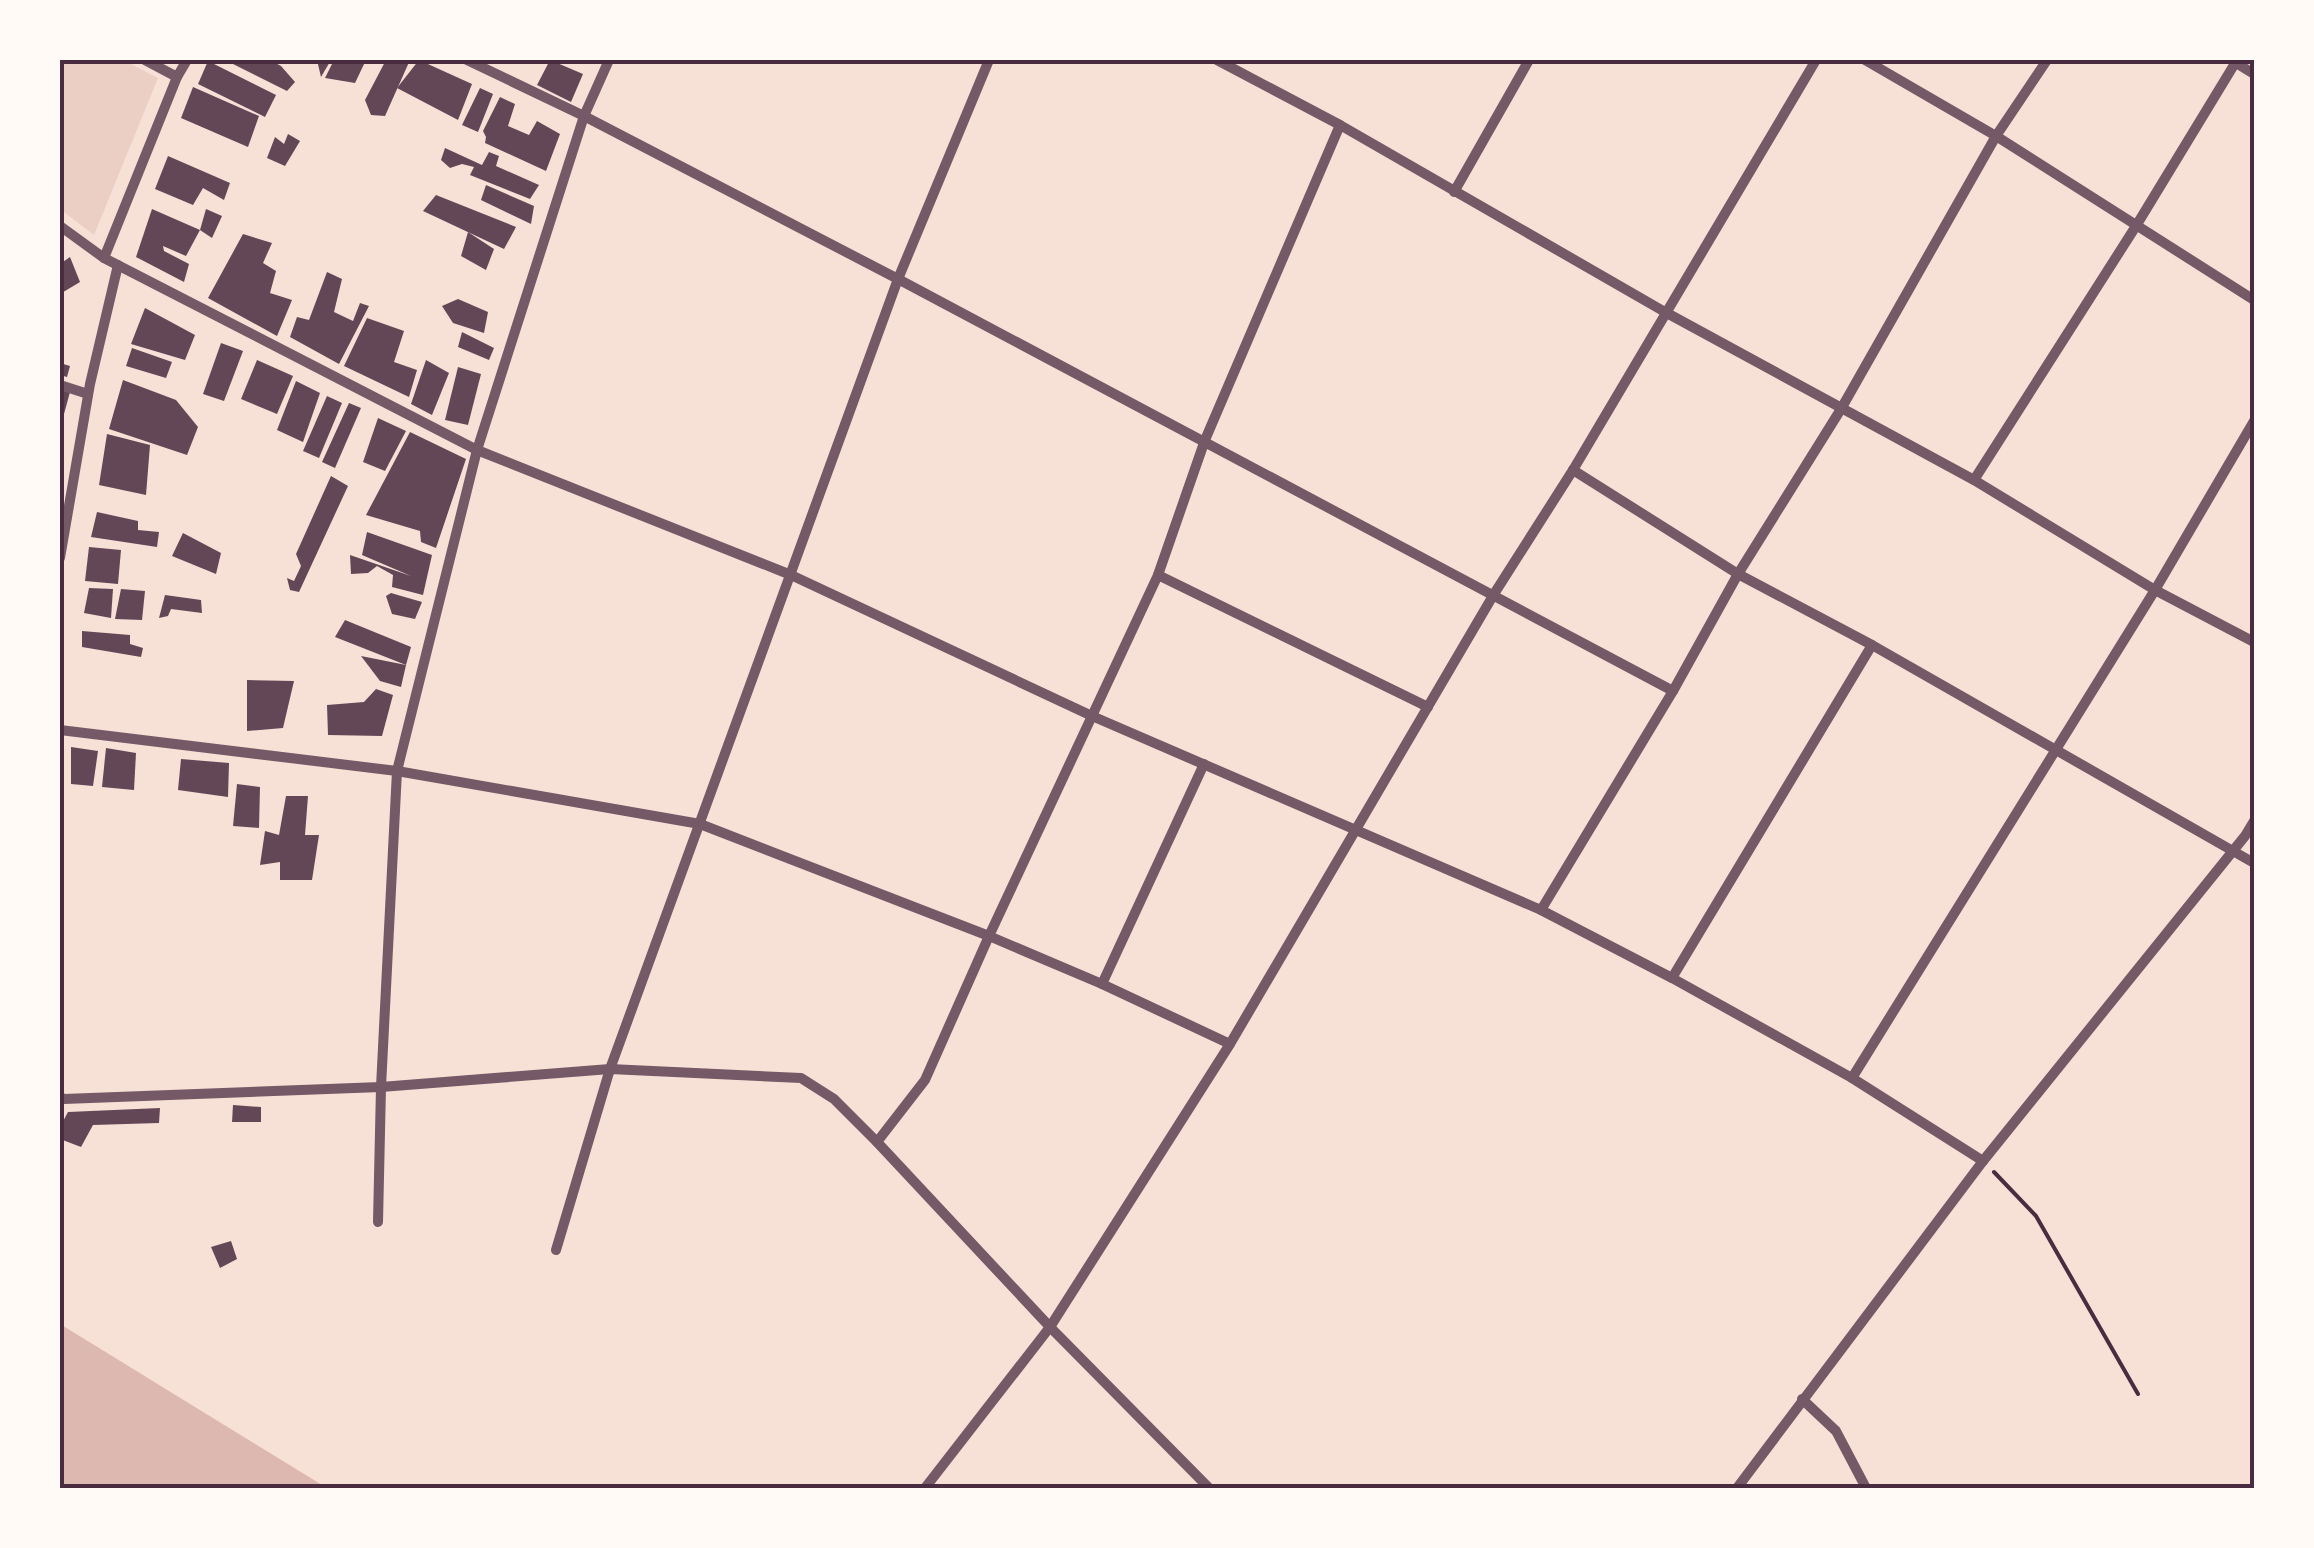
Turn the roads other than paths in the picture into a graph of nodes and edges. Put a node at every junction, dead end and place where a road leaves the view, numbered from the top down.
1 (145, 60) edge
2 (186, 60) edge
3 (467, 60) edge
4 (609, 60) edge
5 (989, 60) edge
6 (1217, 60) edge
7 (1529, 60) edge
8 (1816, 60) edge
9 (1865, 60) edge
10 (2046, 60) edge
11 (2235, 61) edge
12 (2254, 74) edge
13 (177, 77) junction
14 (584, 116) junction
15 (1340, 125) junction
16 (1996, 136) junction
17 (1454, 192) junction
18 (60, 226) edge
19 (2136, 226) junction
20 (104, 258) junction
21 (118, 265) junction
22 (898, 279) junction
23 (2254, 300) edge
24 (1665, 312) junction
25 (60, 385) edge
26 (88, 394) junction
27 (1841, 409) junction
28 (2254, 420) edge
29 (1205, 440) junction
30 (477, 450) junction
31 (1573, 470) junction
32 (1974, 480) junction
33 (60, 558) edge
34 (791, 574) junction
35 (1158, 574) junction
36 (1738, 574) junction
37 (2156, 590) junction
38 (1494, 594) junction
39 (2254, 642) edge
40 (1872, 645) junction
41 (1672, 690) junction
42 (1428, 708) junction
43 (1092, 716) junction
44 (60, 730) edge
45 (2054, 750) junction
46 (1204, 764) junction
47 (397, 770) junction
48 (2254, 821) edge
49 (700, 824) junction
50 (1355, 828) junction
51 (2232, 850) junction
52 (2254, 862) edge
53 (1541, 910) junction
54 (989, 936) junction
55 (1672, 978) junction
56 (1102, 984) junction
57 (1230, 1044) junction
58 (610, 1069) junction
59 (1852, 1078) junction
60 (381, 1088) junction
61 (60, 1097) edge
62 (877, 1142) junction
63 (1983, 1161) junction
64 (378, 1222) dead end
65 (556, 1250) dead end
66 (1050, 1327) junction
67 (1802, 1399) junction
68 (925, 1488) edge
69 (1209, 1488) edge
70 (1737, 1488) edge
71 (1866, 1488) edge

1 - 13 street
2 - 13 street
3 - 14 street
4 - 14 street
5 - 22 street
6 - 15 street
7 - 17 street
8 - 24 street
9 - 16 street
10 - 16 street
11 - 12 street
11 - 19 street
13 - 20 street
14 - 22 street
14 - 30 street
15 - 17 street
15 - 29 street
16 - 19 street
16 - 27 street
17 - 24 street
18 - 20 street
19 - 23 street
19 - 32 street
20 - 21 street
21 - 26 street
21 - 30 street
22 - 29 street
22 - 34 street
24 - 27 street
24 - 31 street
25 - 26 street
26 - 33 street
27 - 32 street
27 - 36 street
28 - 37 street
29 - 35 street
29 - 38 street
30 - 34 street
30 - 47 street
31 - 36 street
31 - 38 street
32 - 37 street
34 - 43 street
34 - 49 street
35 - 42 street
35 - 43 street
36 - 40 street
36 - 41 street
37 - 39 street
37 - 45 street
38 - 41 street
38 - 42 street
40 - 45 street
40 - 55 street
41 - 53 street
42 - 50 street
43 - 46 street
43 - 54 street
44 - 47 street
45 - 51 street
45 - 59 street
46 - 50 street
46 - 56 street
47 - 49 street
47 - 60 street
48 - 51 street
49 - 54 street
49 - 58 street
50 - 53 street
50 - 57 street
51 - 52 street
51 - 63 street
53 - 55 street
54 - 56 street
54 - 62 street
55 - 59 street
56 - 57 street
57 - 66 street
58 - 60 street
58 - 62 street
58 - 65 street
59 - 63 street
60 - 61 street
60 - 64 street
62 - 66 street
63 - 67 street
66 - 68 street
66 - 69 street
67 - 70 street
67 - 71 street

